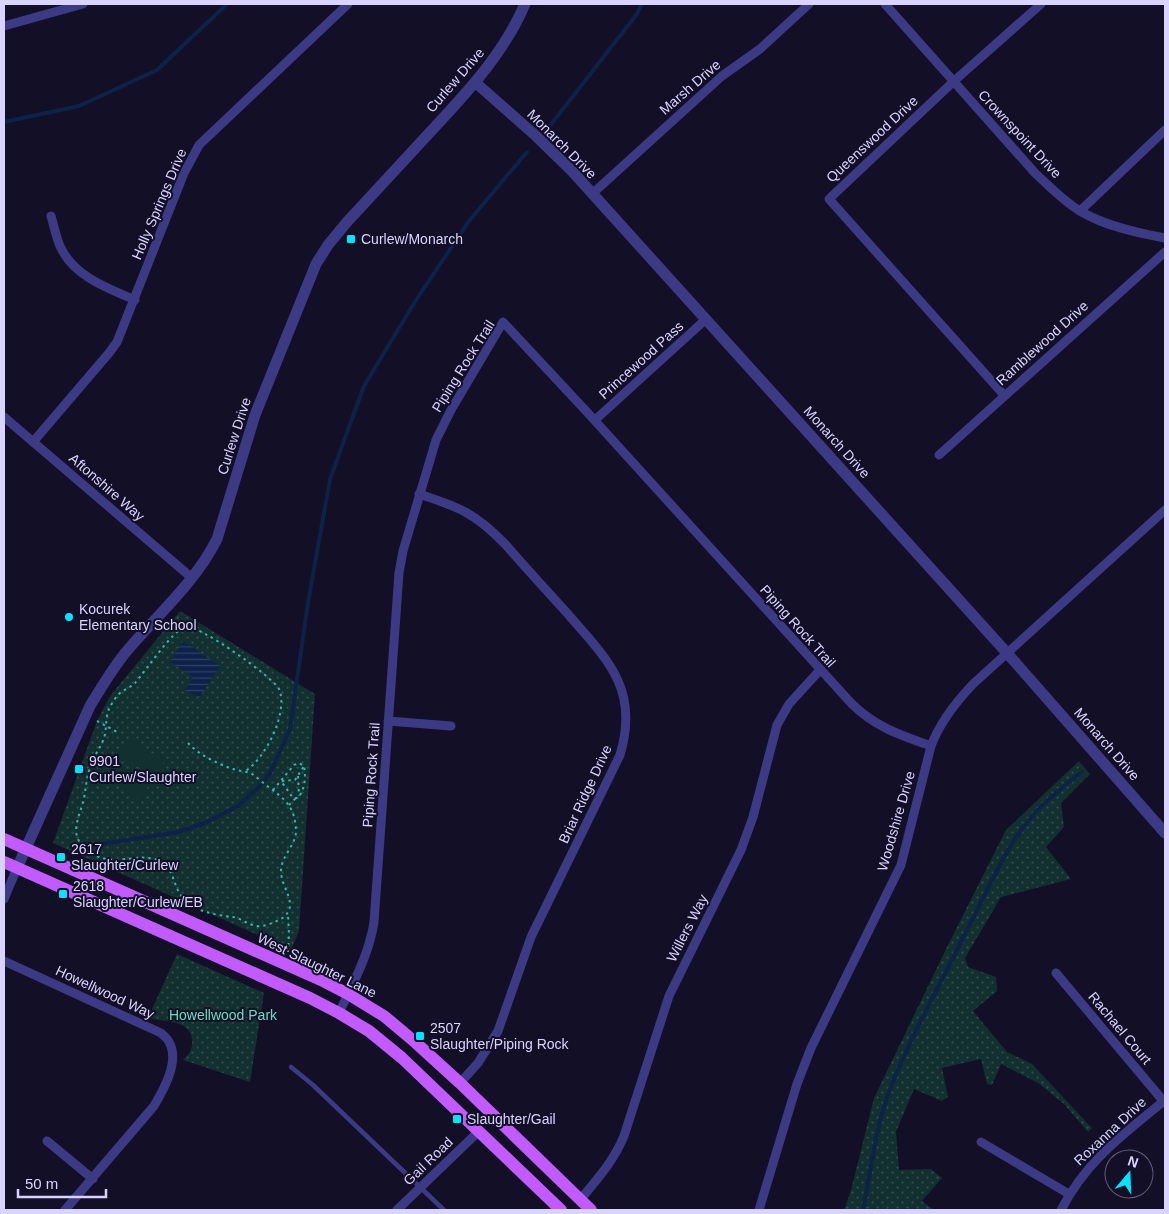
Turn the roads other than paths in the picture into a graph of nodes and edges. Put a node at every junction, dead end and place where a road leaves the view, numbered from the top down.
1 (84, 4) edge
2 (348, 4) edge
3 (525, 4) edge
4 (809, 4) edge
5 (885, 4) edge
6 (1041, 4) edge
7 (4, 26) edge
8 (954, 82) junction
9 (476, 83) junction
10 (1165, 130) edge
11 (592, 194) junction
12 (1080, 211) junction
13 (51, 216) dead end
14 (1165, 238) edge
15 (1165, 252) edge
16 (135, 300) junction
17 (705, 320) junction
18 (1004, 395) junction
19 (4, 417) edge
20 (595, 420) junction
21 (33, 442) junction
22 (939, 455) dead end
23 (419, 494) junction
24 (1165, 510) edge
25 (192, 578) junction
26 (1007, 652) junction
27 (820, 670) junction
28 (388, 721) junction
29 (452, 726) dead end
30 (931, 746) junction
31 (1165, 833) edge
32 (4, 839) edge
33 (25, 848) junction
34 (4, 862) edge
35 (17, 868) junction
36 (4, 899) edge
37 (4, 961) edge
38 (1056, 974) dead end
39 (348, 994) junction
40 (339, 1013) junction
41 (291, 1067) dead end
42 (460, 1083) junction
43 (1165, 1101) edge
44 (478, 1132) junction
45 (47, 1141) dead end
46 (981, 1142) dead end
47 (93, 1179) junction
48 (421, 1188) junction
49 (1070, 1194) junction
50 (580, 1200) junction
51 (65, 1210) edge
52 (397, 1210) edge
53 (444, 1210) edge
54 (561, 1210) edge
55 (591, 1210) edge
56 (759, 1210) edge
57 (1061, 1210) edge

1 - 7 street
2 - 16 street, Holly Springs Drive
3 - 9 street, Curlew Drive
4 - 11 street, Marsh Drive
5 - 8 street, Crownspoint Drive
6 - 8 street, Queenswood Drive
8 - 12 street, Crownspoint Drive
8 - 18 street, Queenswood Drive
9 - 11 street, Monarch Drive
9 - 25 street, Curlew Drive
10 - 12 street
11 - 17 street, Monarch Drive
12 - 14 street, Crownspoint Drive
13 - 16 street
15 - 18 street, Ramblewood Drive
16 - 21 street, Holly Springs Drive
17 - 20 street, Princewood Pass
17 - 26 street, Monarch Drive
18 - 22 street, Ramblewood Drive
19 - 21 street, Aftonshire Way
20 - 23 street, Piping Rock Trail
20 - 27 street, Piping Rock Trail
21 - 25 street, Aftonshire Way
23 - 28 street, Piping Rock Trail
23 - 42 street, Briar Ridge Drive
24 - 26 street, Woodshire Drive
25 - 33 street, Curlew Drive
26 - 30 street, Woodshire Drive
26 - 31 street, Monarch Drive
27 - 30 street, Piping Rock Trail
27 - 50 street, Willers Way
28 - 29 street
28 - 39 street, Piping Rock Trail
30 - 56 street, Woodshire Drive
32 - 33 main road, West Slaughter Lane
33 - 35 street, Curlew Drive
33 - 39 main road, West Slaughter Lane
34 - 35 main road
35 - 36 street, Curlew Drive
35 - 40 main road
37 - 47 street, Howellwood Way
38 - 43 street, Rachael Court
39 - 40 street, Piping Rock Trail
39 - 42 main road, West Slaughter Lane
40 - 44 main road
41 - 48 lane
42 - 50 main road, West Slaughter Lane
43 - 49 street, Roxanna Drive
44 - 48 street, Gail Road
44 - 54 main road
45 - 47 street
46 - 49 street
47 - 51 street, Howellwood Way
48 - 52 street, Gail Road
48 - 53 lane
49 - 57 street, Roxanna Drive
50 - 55 main road, West Slaughter Lane

